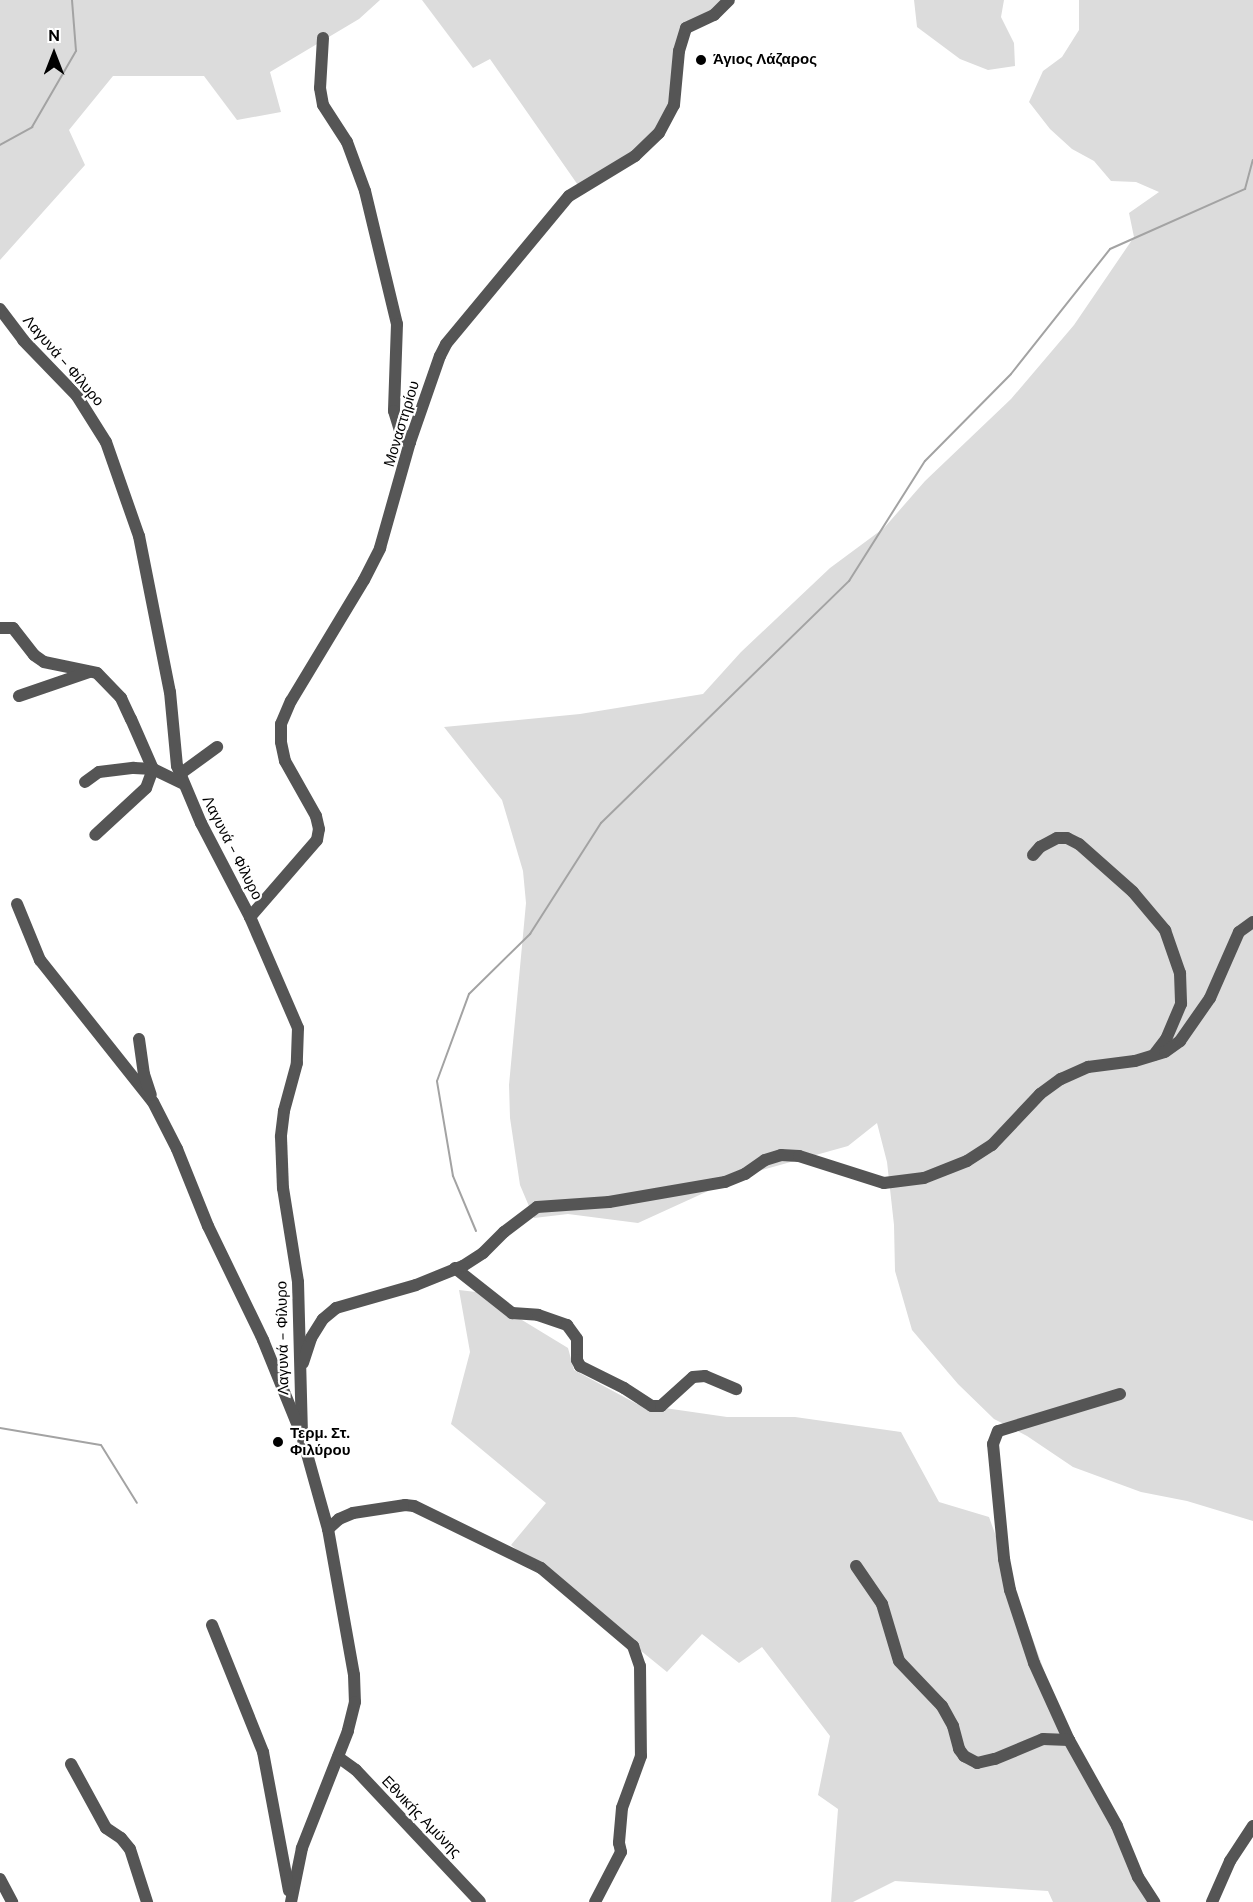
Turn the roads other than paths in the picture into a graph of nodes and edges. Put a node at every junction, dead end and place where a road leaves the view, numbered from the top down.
1 (729, 0) edge
2 (323, 38) dead end
3 (0, 309) edge
4 (410, 442) junction
5 (0, 628) edge
6 (90, 671) junction
7 (19, 696) dead end
8 (217, 747) dead end
9 (153, 769) junction
10 (182, 779) junction
11 (85, 782) dead end
12 (95, 835) dead end
13 (1033, 855) dead end
14 (17, 904) dead end
15 (250, 917) junction
16 (1253, 922) edge
17 (139, 1039) dead end
18 (1153, 1056) junction
19 (153, 1102) junction
20 (455, 1268) junction
21 (299, 1373) junction
22 (736, 1389) dead end
23 (1120, 1394) dead end
24 (302, 1436) junction
25 (328, 1529) junction
26 (856, 1566) dead end
27 (212, 1625) dead end
28 (1069, 1740) junction
29 (338, 1757) junction
30 (71, 1764) dead end
31 (1253, 1826) edge
32 (0, 1879) edge
33 (12, 1902) edge
34 (147, 1902) edge
35 (291, 1902) edge
36 (480, 1902) edge
37 (595, 1902) edge
38 (1154, 1902) edge
39 (1212, 1902) edge

1 - 4 street, Μοναστηρίου
2 - 4 street
3 - 10 street, Λαγυνά - Φίλυρο
4 - 15 street, Μοναστηρίου
5 - 6 street
6 - 7 street
6 - 9 street
8 - 10 street
9 - 10 street
9 - 11 street
9 - 12 street
10 - 15 street, Λαγυνά - Φίλυρο
13 - 18 street
14 - 19 street
15 - 21 street, Λαγυνά - Φίλυρο
16 - 18 street
17 - 19 street
18 - 20 street
19 - 24 street
20 - 21 street
20 - 22 street
21 - 24 street, Λαγυνά - Φίλυρο
23 - 28 street
24 - 25 street
25 - 29 street
25 - 37 street
26 - 28 street
27 - 35 street
28 - 38 street
29 - 35 street
29 - 36 street, Εθνικής Αμύνης
30 - 34 street
31 - 39 street
32 - 33 street

